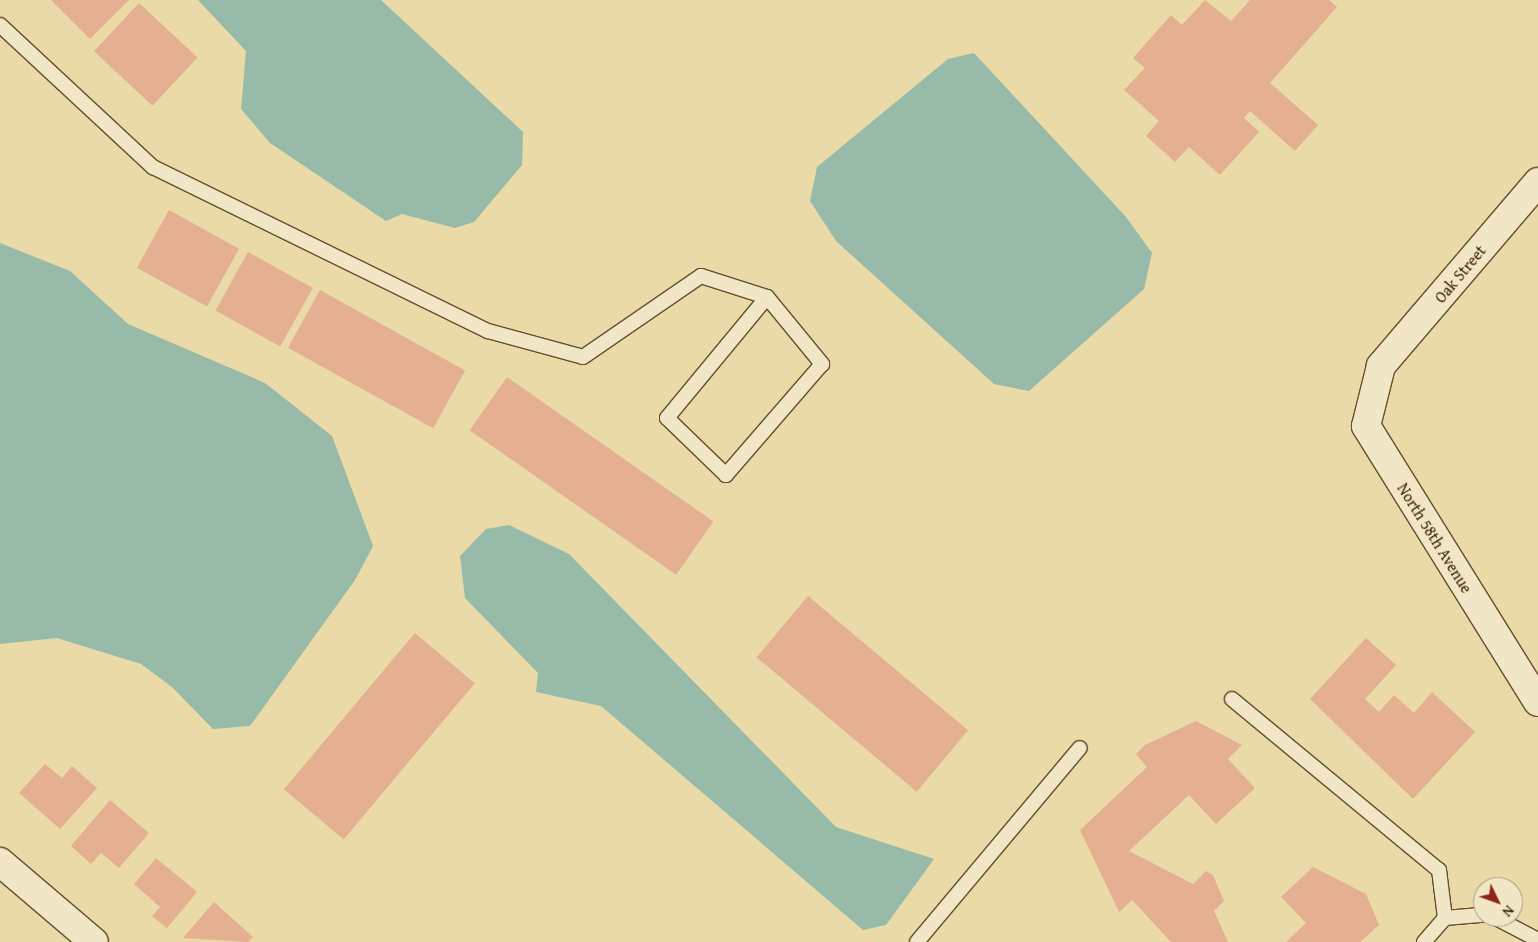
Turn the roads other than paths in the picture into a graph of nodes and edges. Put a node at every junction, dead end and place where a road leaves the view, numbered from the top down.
1 (0, 25) edge
2 (1538, 182) edge
3 (766, 298) junction
4 (1381, 366) joint
5 (1232, 699) dead end
6 (1538, 702) edge
7 (1080, 748) dead end
8 (0, 862) edge
9 (1473, 916) edge
10 (1445, 918) junction
11 (1513, 927) edge
12 (1538, 940) edge
13 (94, 942) edge
14 (917, 942) edge
15 (1424, 942) edge

1 - 3 lane
2 - 4 street, Oak Street
3 - 3 lane
4 - 6 street, North 58th Avenue
5 - 10 lane
7 - 14 lane
8 - 13 street
9 - 10 lane
10 - 15 lane
11 - 12 lane

